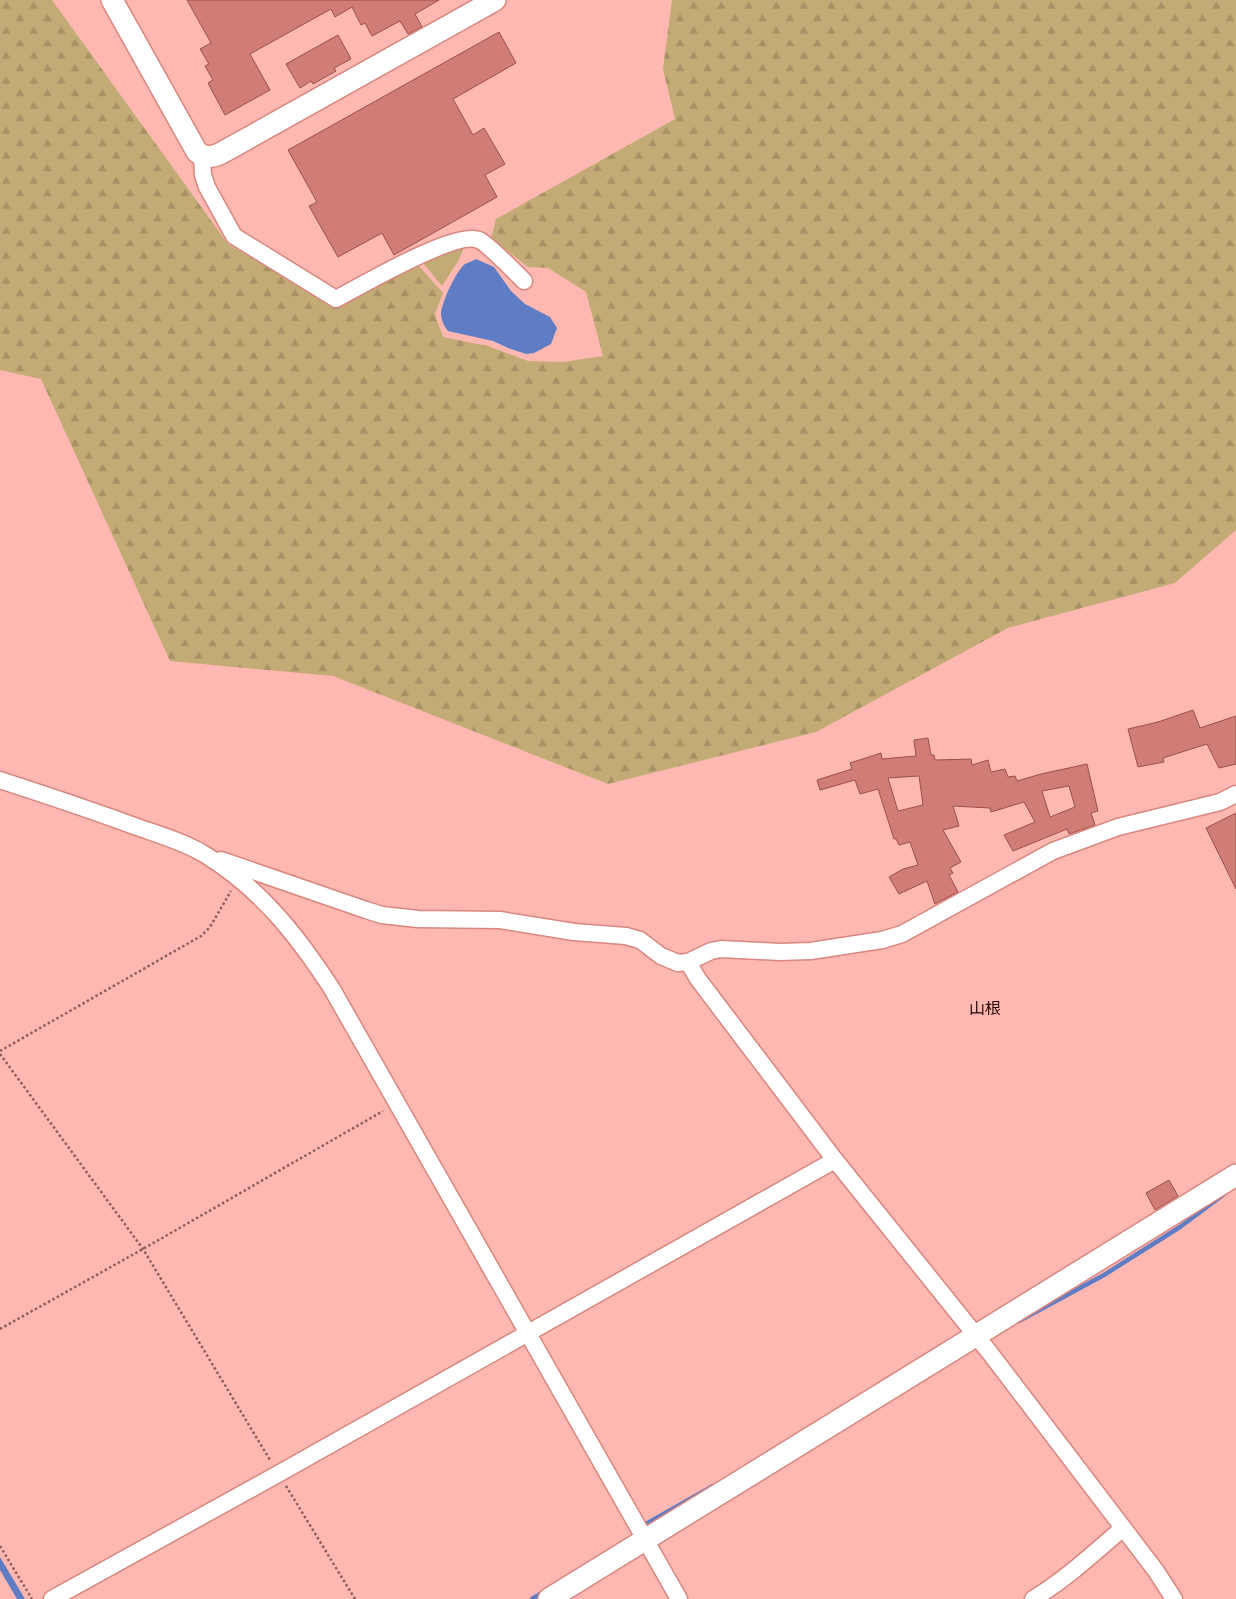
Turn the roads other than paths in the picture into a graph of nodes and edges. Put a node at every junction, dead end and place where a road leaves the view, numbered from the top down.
1 (112, 0) edge
2 (495, 0) edge
3 (202, 156) junction
4 (524, 281) dead end
5 (0, 780) edge
6 (1236, 794) edge
7 (203, 853) junction
8 (688, 962) junction
9 (835, 1160) junction
10 (1236, 1175) edge
11 (528, 1332) junction
12 (981, 1342) junction
13 (1123, 1528) junction
14 (645, 1540) junction
15 (52, 1599) edge
16 (549, 1599) edge
17 (679, 1599) edge
18 (1033, 1599) edge
19 (1174, 1599) edge

1 - 3 street
2 - 3 street
3 - 4 street
5 - 7 street
6 - 8 street
7 - 8 street
7 - 11 street
8 - 9 street
9 - 11 street
9 - 12 street
10 - 12 street
11 - 14 street
11 - 15 street
12 - 13 street
12 - 14 street
13 - 18 street
13 - 19 street
14 - 16 street
14 - 17 street

